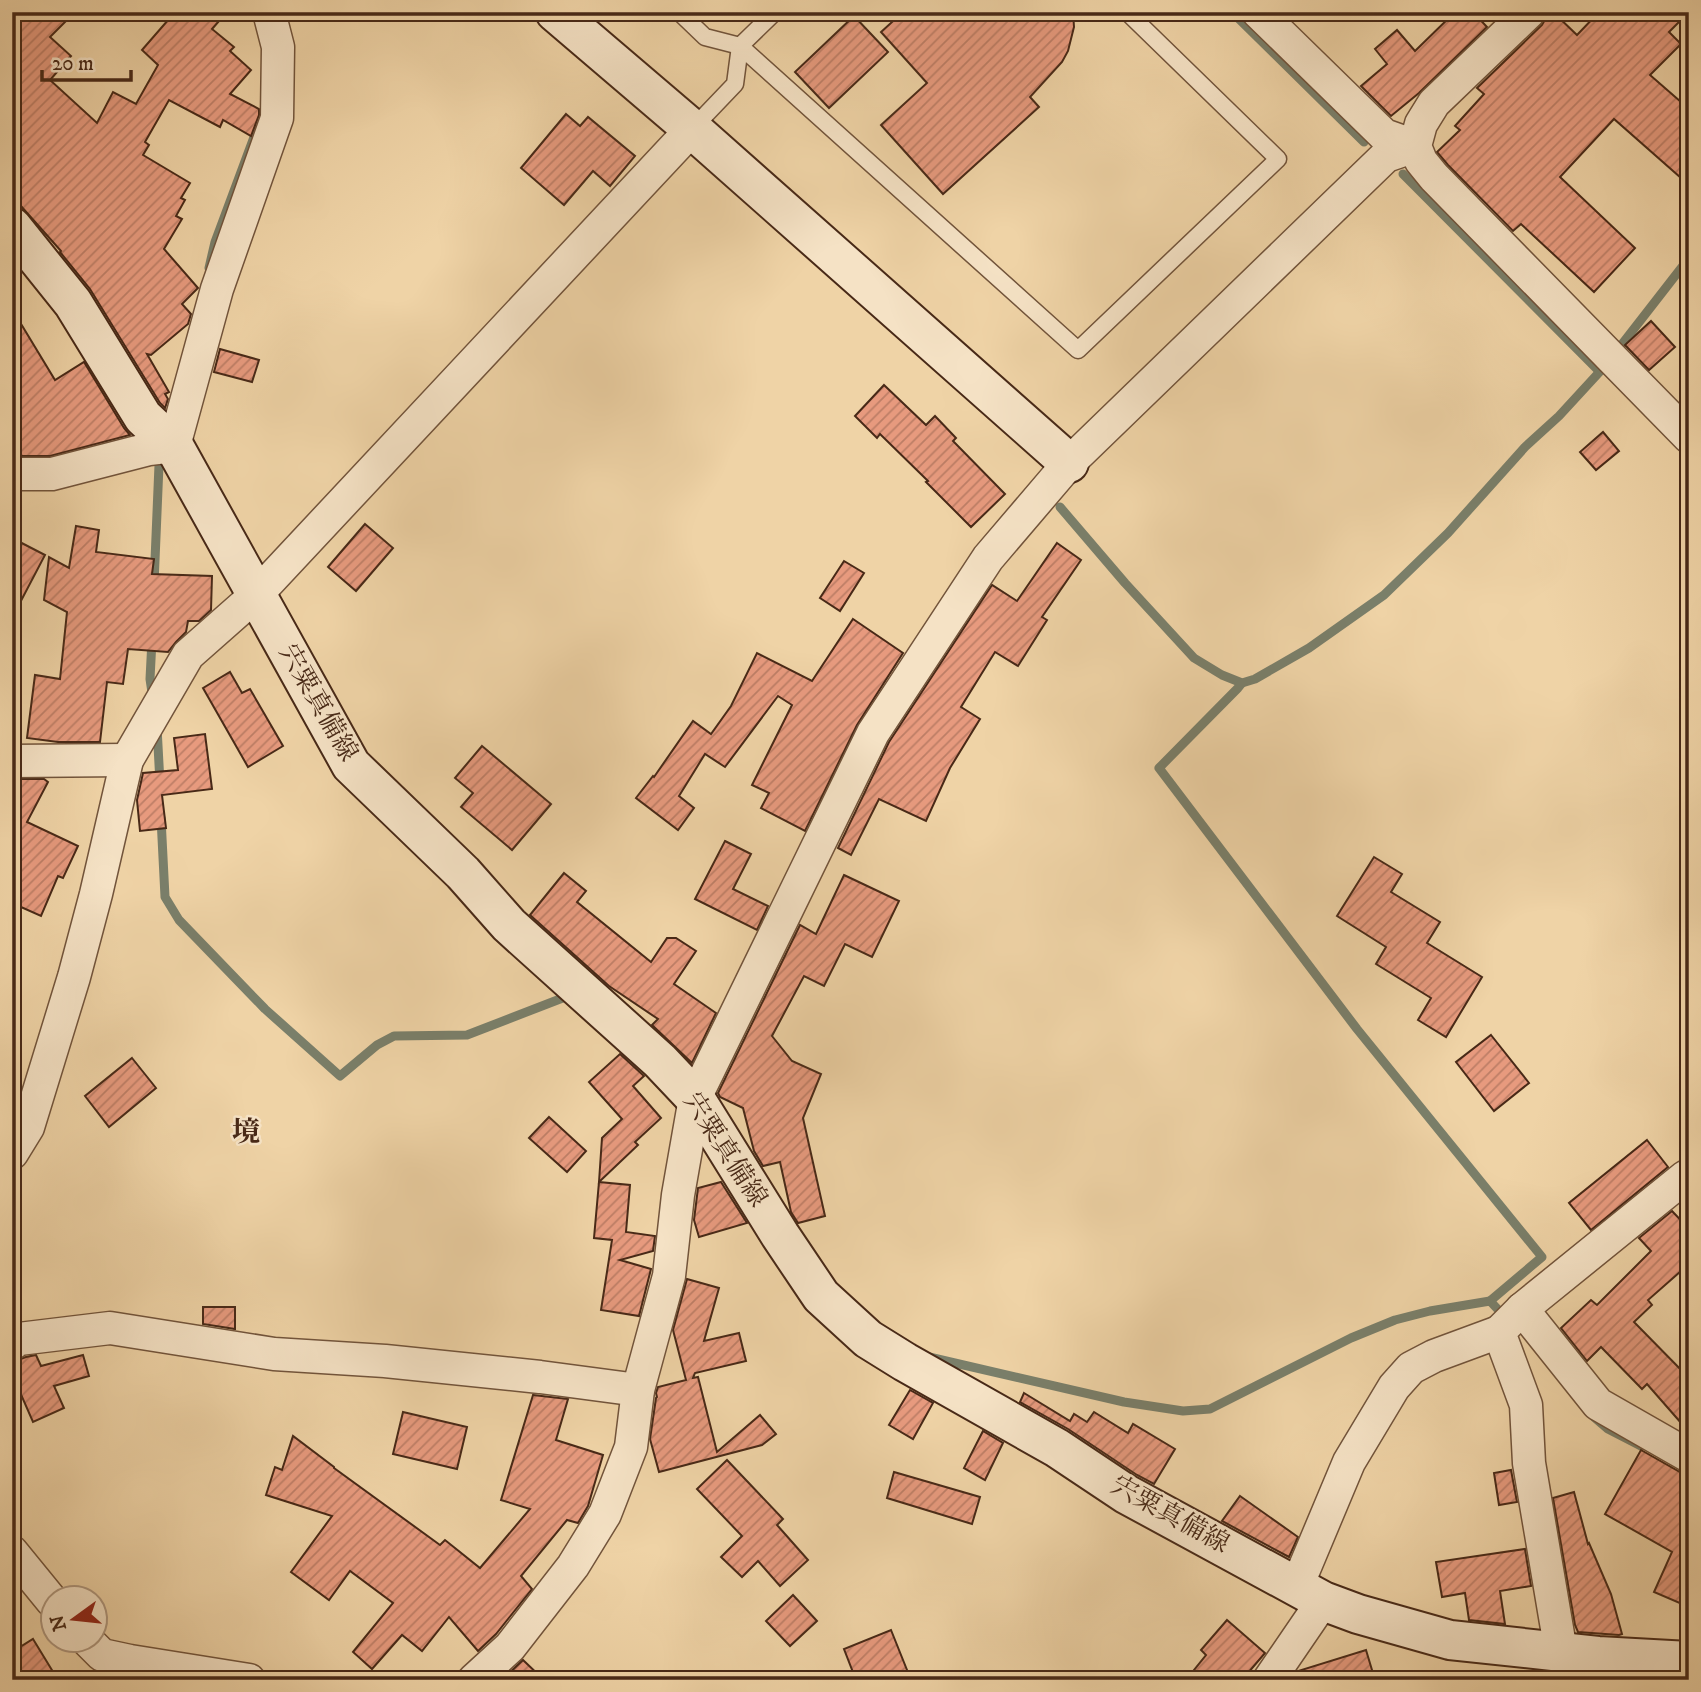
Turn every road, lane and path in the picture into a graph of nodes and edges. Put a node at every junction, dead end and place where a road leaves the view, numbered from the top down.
1 (269, 12) edge
2 (555, 12) edge
3 (679, 12) edge
4 (775, 12) edge
5 (1127, 12) edge
6 (1258, 12) edge
7 (1529, 12) edge
8 (740, 46) junction
9 (692, 129) junction
10 (1415, 146) junction
11 (12, 227) edge
12 (1689, 437) edge
13 (174, 446) junction
14 (1069, 463) junction
15 (12, 474) edge
16 (256, 595) junction
17 (127, 760) junction
18 (12, 761) edge
19 (695, 1098) junction
20 (12, 1153) edge
21 (1689, 1179) edge
22 (1522, 1310) junction
23 (1499, 1332) junction
24 (12, 1344) edge
25 (638, 1390) junction
26 (1689, 1456) edge
27 (12, 1552) edge
28 (38, 1584) edge
29 (1310, 1593) junction
30 (1561, 1652) junction
31 (101, 1654) edge
32 (1689, 1661) edge
33 (248, 1680) edge
34 (474, 1680) edge
35 (1269, 1680) edge

1 - 13 street
2 - 9 main road
3 - 8 lane
4 - 8 lane
5 - 8 lane
6 - 10 street
7 - 10 street
8 - 9 lane
9 - 14 main road
9 - 16 street
10 - 12 street
10 - 14 street
11 - 13 main road, 宍粟真備線
13 - 15 street
13 - 16 main road, 宍粟真備線
14 - 19 street
16 - 17 street
16 - 19 main road, 宍粟真備線
17 - 18 street
17 - 20 street
19 - 25 street
19 - 29 main road, 宍粟真備線
21 - 22 street
22 - 23 street
22 - 26 street
23 - 29 street
23 - 30 street
24 - 25 street
25 - 34 street
27 - 28 street
29 - 30 main road, 宍粟真備線
29 - 35 street
30 - 32 main road, 宍粟真備線
31 - 33 street

